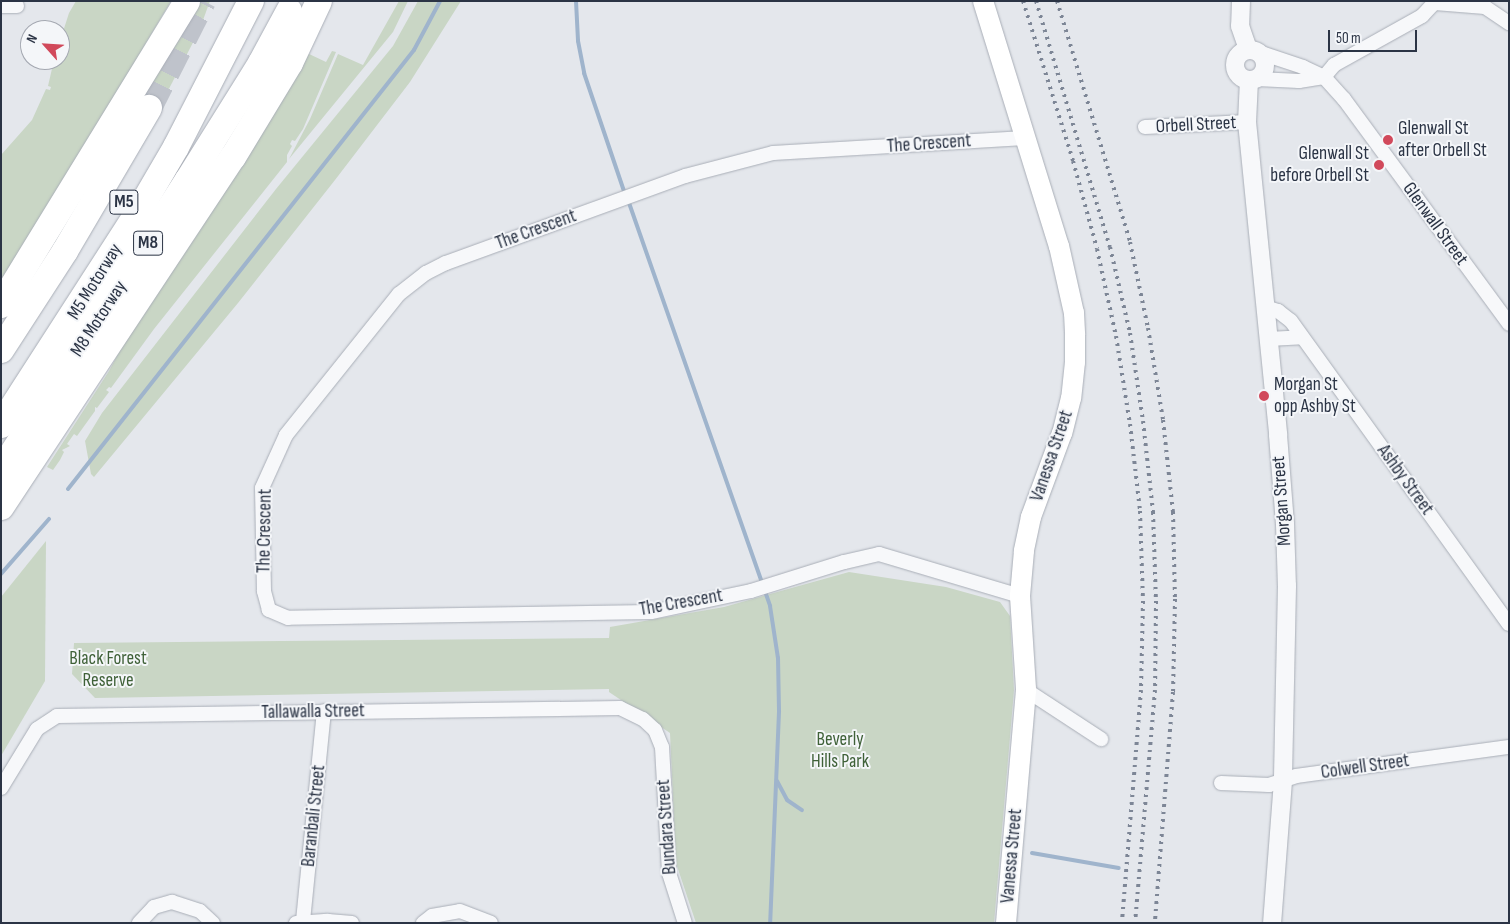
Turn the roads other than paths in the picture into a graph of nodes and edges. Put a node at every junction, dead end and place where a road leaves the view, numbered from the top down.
1 (187, 1) edge
2 (231, 1) edge
3 (251, 1) edge
4 (319, 1) edge
5 (983, 1) edge
6 (1241, 1) edge
7 (1435, 2) edge
8 (1487, 4) edge
9 (1, 6) edge
10 (17, 6) dead end
11 (289, 11) dead end
12 (1509, 23) edge
13 (1254, 51) junction
14 (1324, 77) junction
15 (1253, 79) junction
16 (149, 108) tunnel mouth
17 (1247, 122) junction
18 (1145, 127) dead end
19 (1025, 138) junction
20 (1, 305) edge
21 (1265, 307) junction
22 (1509, 324) edge
23 (1302, 337) junction
24 (1268, 339) junction
25 (1, 350) edge
26 (1, 394) edge
27 (1, 425) edge
28 (1, 471) edge
29 (1, 507) edge
30 (1020, 596) junction
31 (1509, 624) edge
32 (1026, 690) junction
33 (324, 711) junction
34 (655, 730) joint
35 (1101, 739) dead end
36 (1509, 747) edge
37 (1284, 781) junction
38 (1221, 784) dead end
39 (1, 788) edge
40 (300, 922) edge
41 (139, 923) edge
42 (213, 923) edge
43 (352, 923) edge
44 (423, 923) edge
45 (491, 923) edge
46 (685, 923) edge
47 (1006, 923) edge
48 (1272, 923) edge

1 - 20 highway
2 - 26 highway, M5 Motorway / M5
3 - 27 highway, M5 Motorway / M5
4 - 29 highway
5 - 19 main road, Vanessa Street
6 - 13 street
7 - 8 street
7 - 14 street
8 - 12 street
9 - 10 street
11 - 28 highway, M8 Motorway / M8
13 - 14 street
13 - 15 street
13 - 15 street
14 - 15 street
14 - 22 street, Glenwall Street
15 - 17 street, Morgan Street
16 - 25 highway
17 - 18 street, Orbell Street
17 - 21 street, Morgan Street
19 - 30 main road, Vanessa Street
19 - 30 street, The Crescent
21 - 23 street, Ashby Street
21 - 24 street, Morgan Street
23 - 24 street
23 - 31 street, Ashby Street
24 - 37 street, Morgan Street
30 - 32 main road, Vanessa Street
32 - 35 street
32 - 47 main road, Vanessa Street
33 - 34 street, Tallawalla Street
33 - 39 street, Tallawalla Street
33 - 40 street, Baranbali Street
34 - 46 street, Bundara Street
36 - 37 street, Colwell Street
37 - 38 street, Colwell Street
37 - 48 street, Morgan Street
40 - 43 street
41 - 42 street
44 - 45 street

